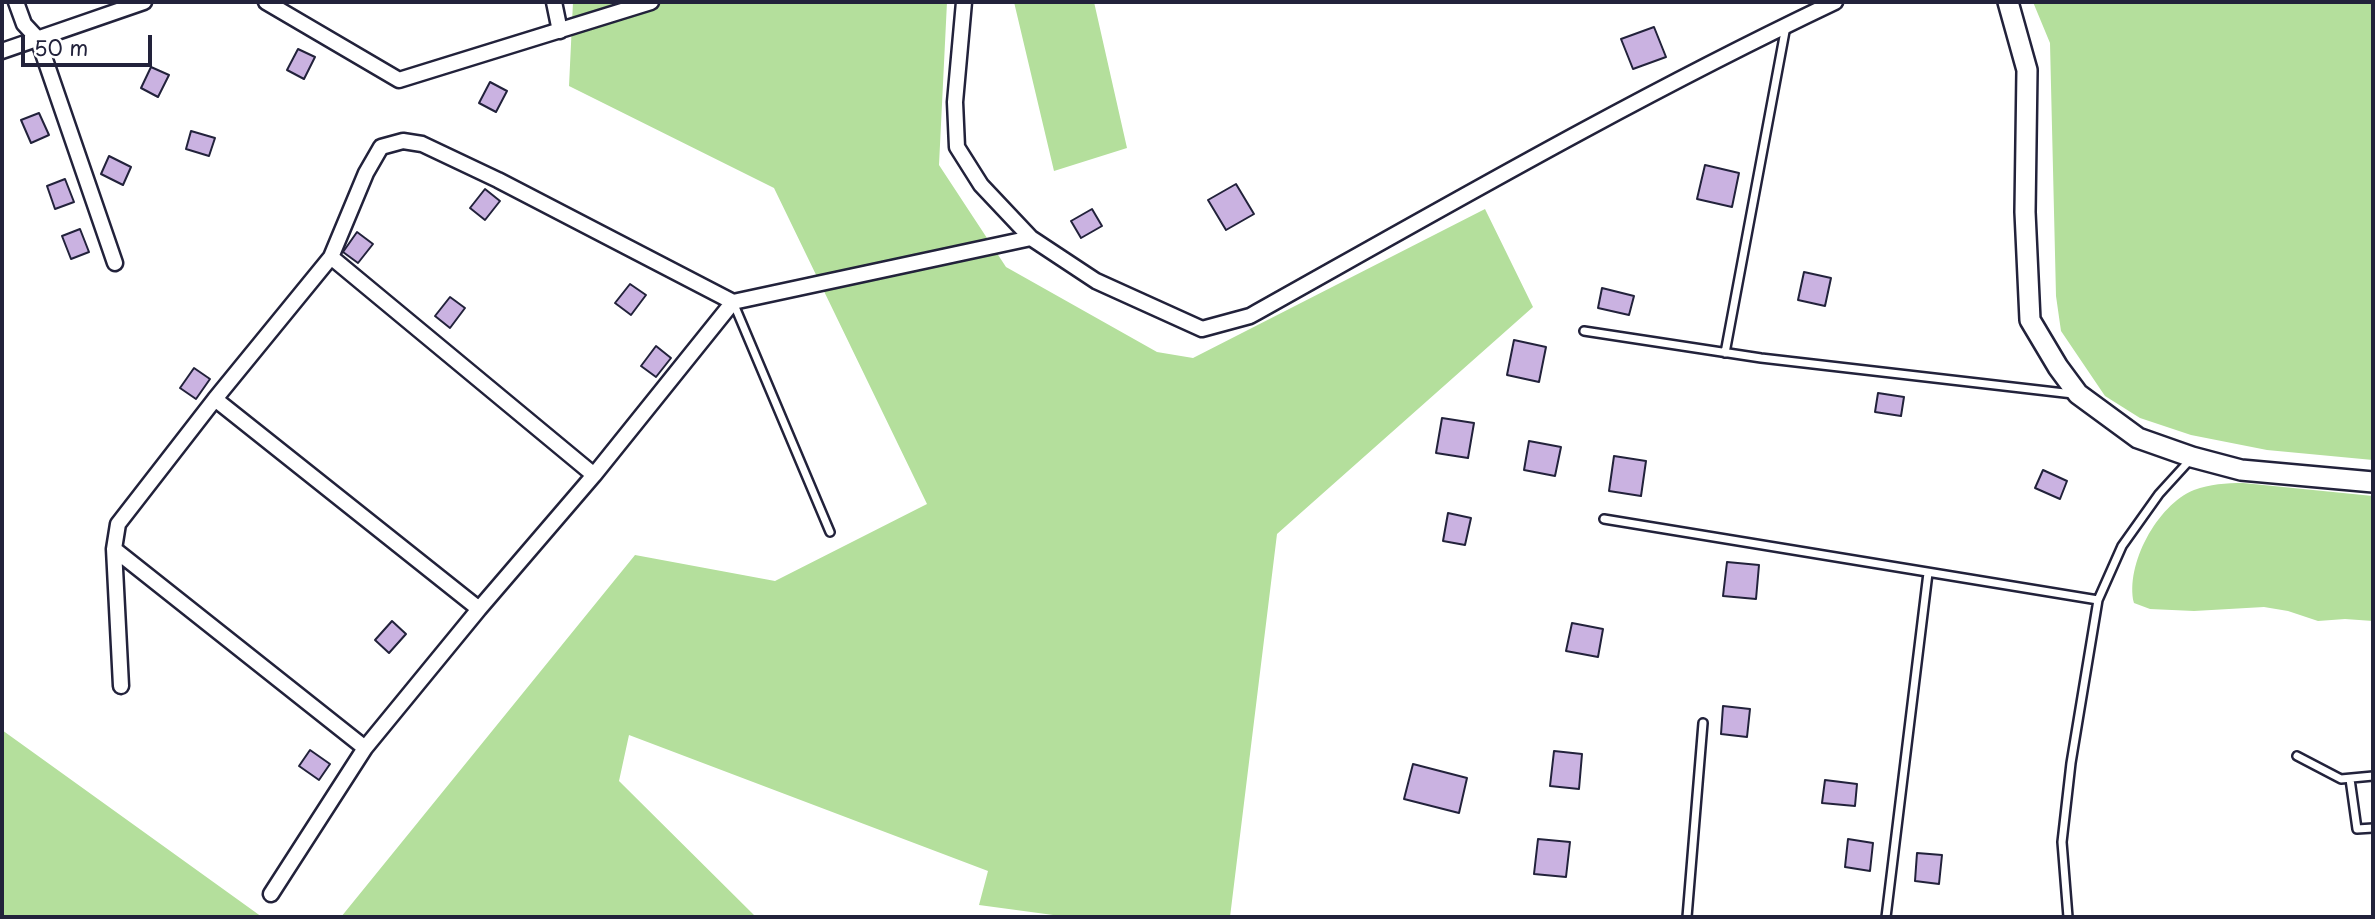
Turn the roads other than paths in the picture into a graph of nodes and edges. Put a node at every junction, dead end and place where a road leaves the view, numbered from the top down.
1 (16, 2) edge
2 (144, 2) edge
3 (266, 2) edge
4 (554, 2) edge
5 (651, 2) edge
6 (964, 2) edge
7 (1835, 2) edge
8 (2008, 2) edge
9 (1786, 25) junction
10 (560, 32) junction
11 (38, 39) junction
12 (2, 51) edge
13 (1031, 238) junction
14 (331, 257) junction
15 (115, 263) dead end
16 (733, 302) junction
17 (1584, 331) dead end
18 (1725, 353) junction
19 (2078, 394) junction
20 (215, 399) junction
21 (2192, 457) junction
22 (594, 475) junction
23 (2373, 482) edge
24 (1604, 519) dead end
25 (830, 532) dead end
26 (114, 549) junction
27 (1928, 573) junction
28 (2098, 600) junction
29 (479, 609) junction
30 (121, 687) dead end
31 (1703, 723) dead end
32 (365, 748) junction
33 (2297, 756) dead end
34 (2373, 776) edge
35 (2350, 779) junction
36 (2373, 828) edge
37 (271, 894) dead end
38 (1687, 917) edge
39 (1886, 917) edge
40 (2068, 917) edge

1 - 11 street
2 - 11 street
3 - 10 street
4 - 10 street
5 - 10 street
6 - 13 street
7 - 9 street
8 - 19 main road
9 - 13 street
9 - 18 lane
11 - 12 street
11 - 15 street
13 - 16 street
14 - 16 street
14 - 20 street
14 - 22 street
16 - 22 street
16 - 25 lane
17 - 18 lane
18 - 19 lane
19 - 21 main road
20 - 26 street
20 - 29 street
21 - 23 main road
21 - 28 lane
22 - 29 street
24 - 27 lane
26 - 30 street
26 - 32 street
27 - 28 lane
27 - 39 lane
28 - 40 lane
29 - 32 street
31 - 38 lane
32 - 37 street
33 - 35 lane
34 - 35 lane
35 - 36 lane

